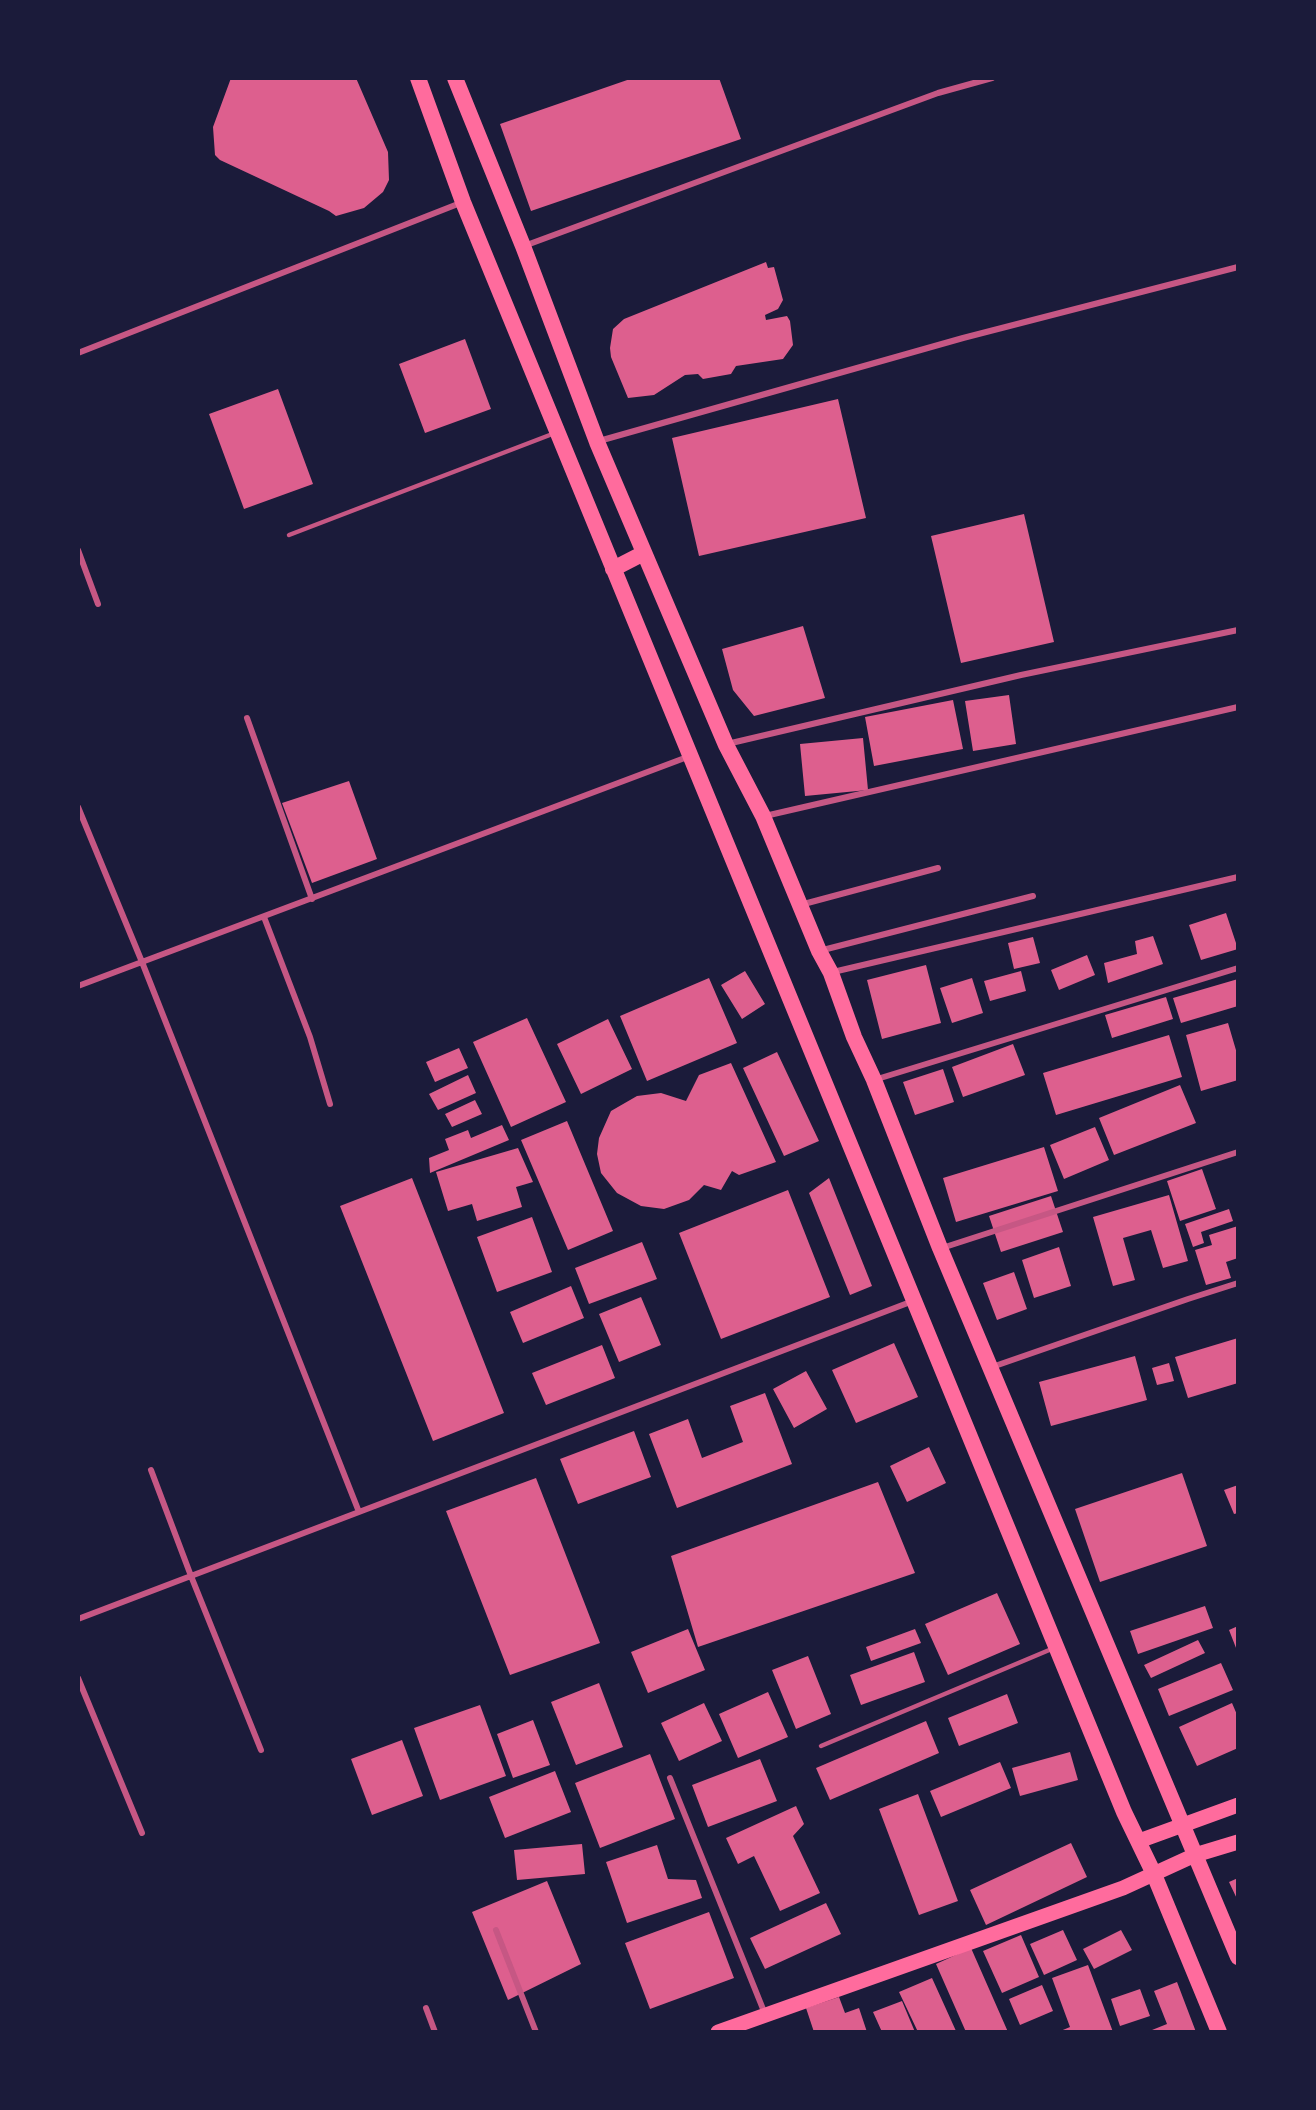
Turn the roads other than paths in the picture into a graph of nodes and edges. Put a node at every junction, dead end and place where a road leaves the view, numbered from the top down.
1 (418, 78) edge
2 (455, 78) edge
3 (992, 78) edge
4 (463, 202) junction
5 (523, 246) junction
6 (1238, 267) edge
7 (78, 352) edge
8 (557, 432) junction
9 (597, 442) junction
10 (289, 535) dead end
11 (78, 550) edge
12 (644, 553) junction
13 (613, 569) junction
14 (98, 604) dead end
15 (1238, 630) edge
16 (1238, 707) edge
17 (247, 718) dead end
18 (726, 745) junction
19 (690, 756) junction
20 (78, 807) edge
21 (762, 816) junction
22 (938, 868) dead end
23 (1238, 877) edge
24 (1034, 896) dead end
25 (312, 899) junction
26 (800, 905) junction
27 (264, 916) junction
28 (819, 951) junction
29 (142, 962) junction
30 (1238, 968) edge
31 (831, 973) junction
32 (78, 986) edge
33 (874, 1080) junction
34 (330, 1104) dead end
35 (1238, 1152) edge
36 (940, 1248) junction
37 (1238, 1283) edge
38 (914, 1300) junction
39 (991, 1368) junction
40 (152, 1470) dead end
41 (359, 1512) junction
42 (191, 1576) junction
43 (78, 1619) edge
44 (1056, 1647) junction
45 (78, 1678) edge
46 (821, 1746) dead end
47 (261, 1750) dead end
48 (670, 1778) dead end
49 (1238, 1805) edge
50 (1182, 1826) junction
51 (142, 1833) dead end
52 (1139, 1841) junction
53 (1238, 1842) edge
54 (1195, 1855) junction
55 (1153, 1872) junction
56 (496, 1930) dead end
57 (1238, 1958) edge
58 (426, 2008) dead end
59 (766, 2015) junction
60 (435, 2032) edge
61 (536, 2032) edge
62 (718, 2032) edge
63 (1219, 2032) edge

1 - 4 highway
2 - 5 highway
3 - 5 street
4 - 7 street
4 - 8 highway
5 - 9 highway
6 - 9 street
8 - 10 lane
8 - 13 highway
9 - 12 highway
11 - 14 street
12 - 13 highway
12 - 18 highway
13 - 19 highway
15 - 18 street
16 - 21 street
17 - 25 street
18 - 21 highway
19 - 25 street
19 - 38 highway
20 - 29 street
21 - 26 highway
22 - 26 street
23 - 31 street
24 - 28 street
25 - 27 street
26 - 28 highway
27 - 29 street
27 - 34 street
28 - 31 highway
29 - 32 street
29 - 41 street
30 - 33 street
31 - 33 highway
33 - 36 highway
35 - 36 street
36 - 39 highway
37 - 39 street
38 - 41 street
38 - 44 highway
39 - 50 highway
40 - 42 street
41 - 42 street
42 - 43 street
42 - 47 street
44 - 46 lane
44 - 52 highway
45 - 51 street
48 - 59 street
49 - 50 main road
50 - 52 main road
50 - 54 highway
52 - 55 highway
53 - 54 main road
54 - 55 main road
54 - 57 highway
55 - 59 main road
55 - 63 highway
56 - 61 street
58 - 60 street
59 - 62 main road

